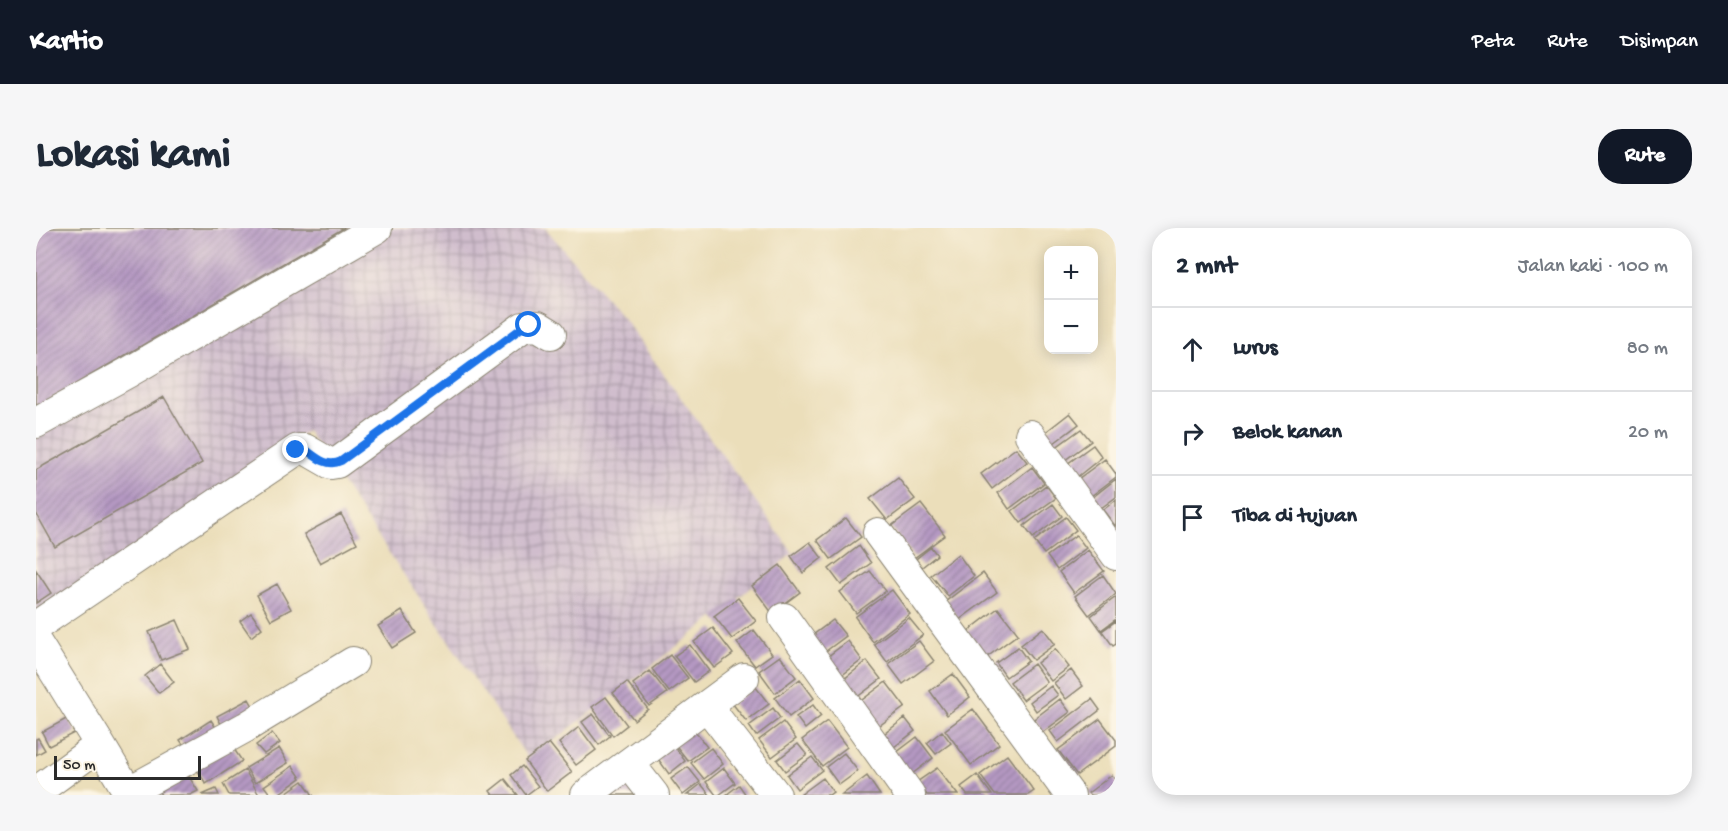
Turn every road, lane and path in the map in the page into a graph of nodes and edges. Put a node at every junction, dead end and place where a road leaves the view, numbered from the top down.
1 (377, 228) edge
2 (551, 334) dead end
3 (36, 423) edge
4 (1030, 435) dead end
5 (878, 533) dead end
6 (1116, 555) edge
7 (784, 618) dead end
8 (36, 626) edge
9 (36, 642) edge
10 (353, 662) dead end
11 (744, 678) dead end
12 (707, 706) junction
13 (100, 745) junction
14 (630, 763) junction
15 (36, 792) edge
16 (129, 793) edge
17 (586, 795) edge
18 (654, 795) edge
19 (776, 795) edge
20 (910, 795) edge
21 (1070, 795) edge

1 - 3 street
2 - 8 street
4 - 6 street
5 - 21 street
7 - 20 street
9 - 13 street
10 - 16 street
11 - 12 street
12 - 14 street
12 - 19 street
13 - 15 street
13 - 16 street
14 - 17 street
14 - 18 street

